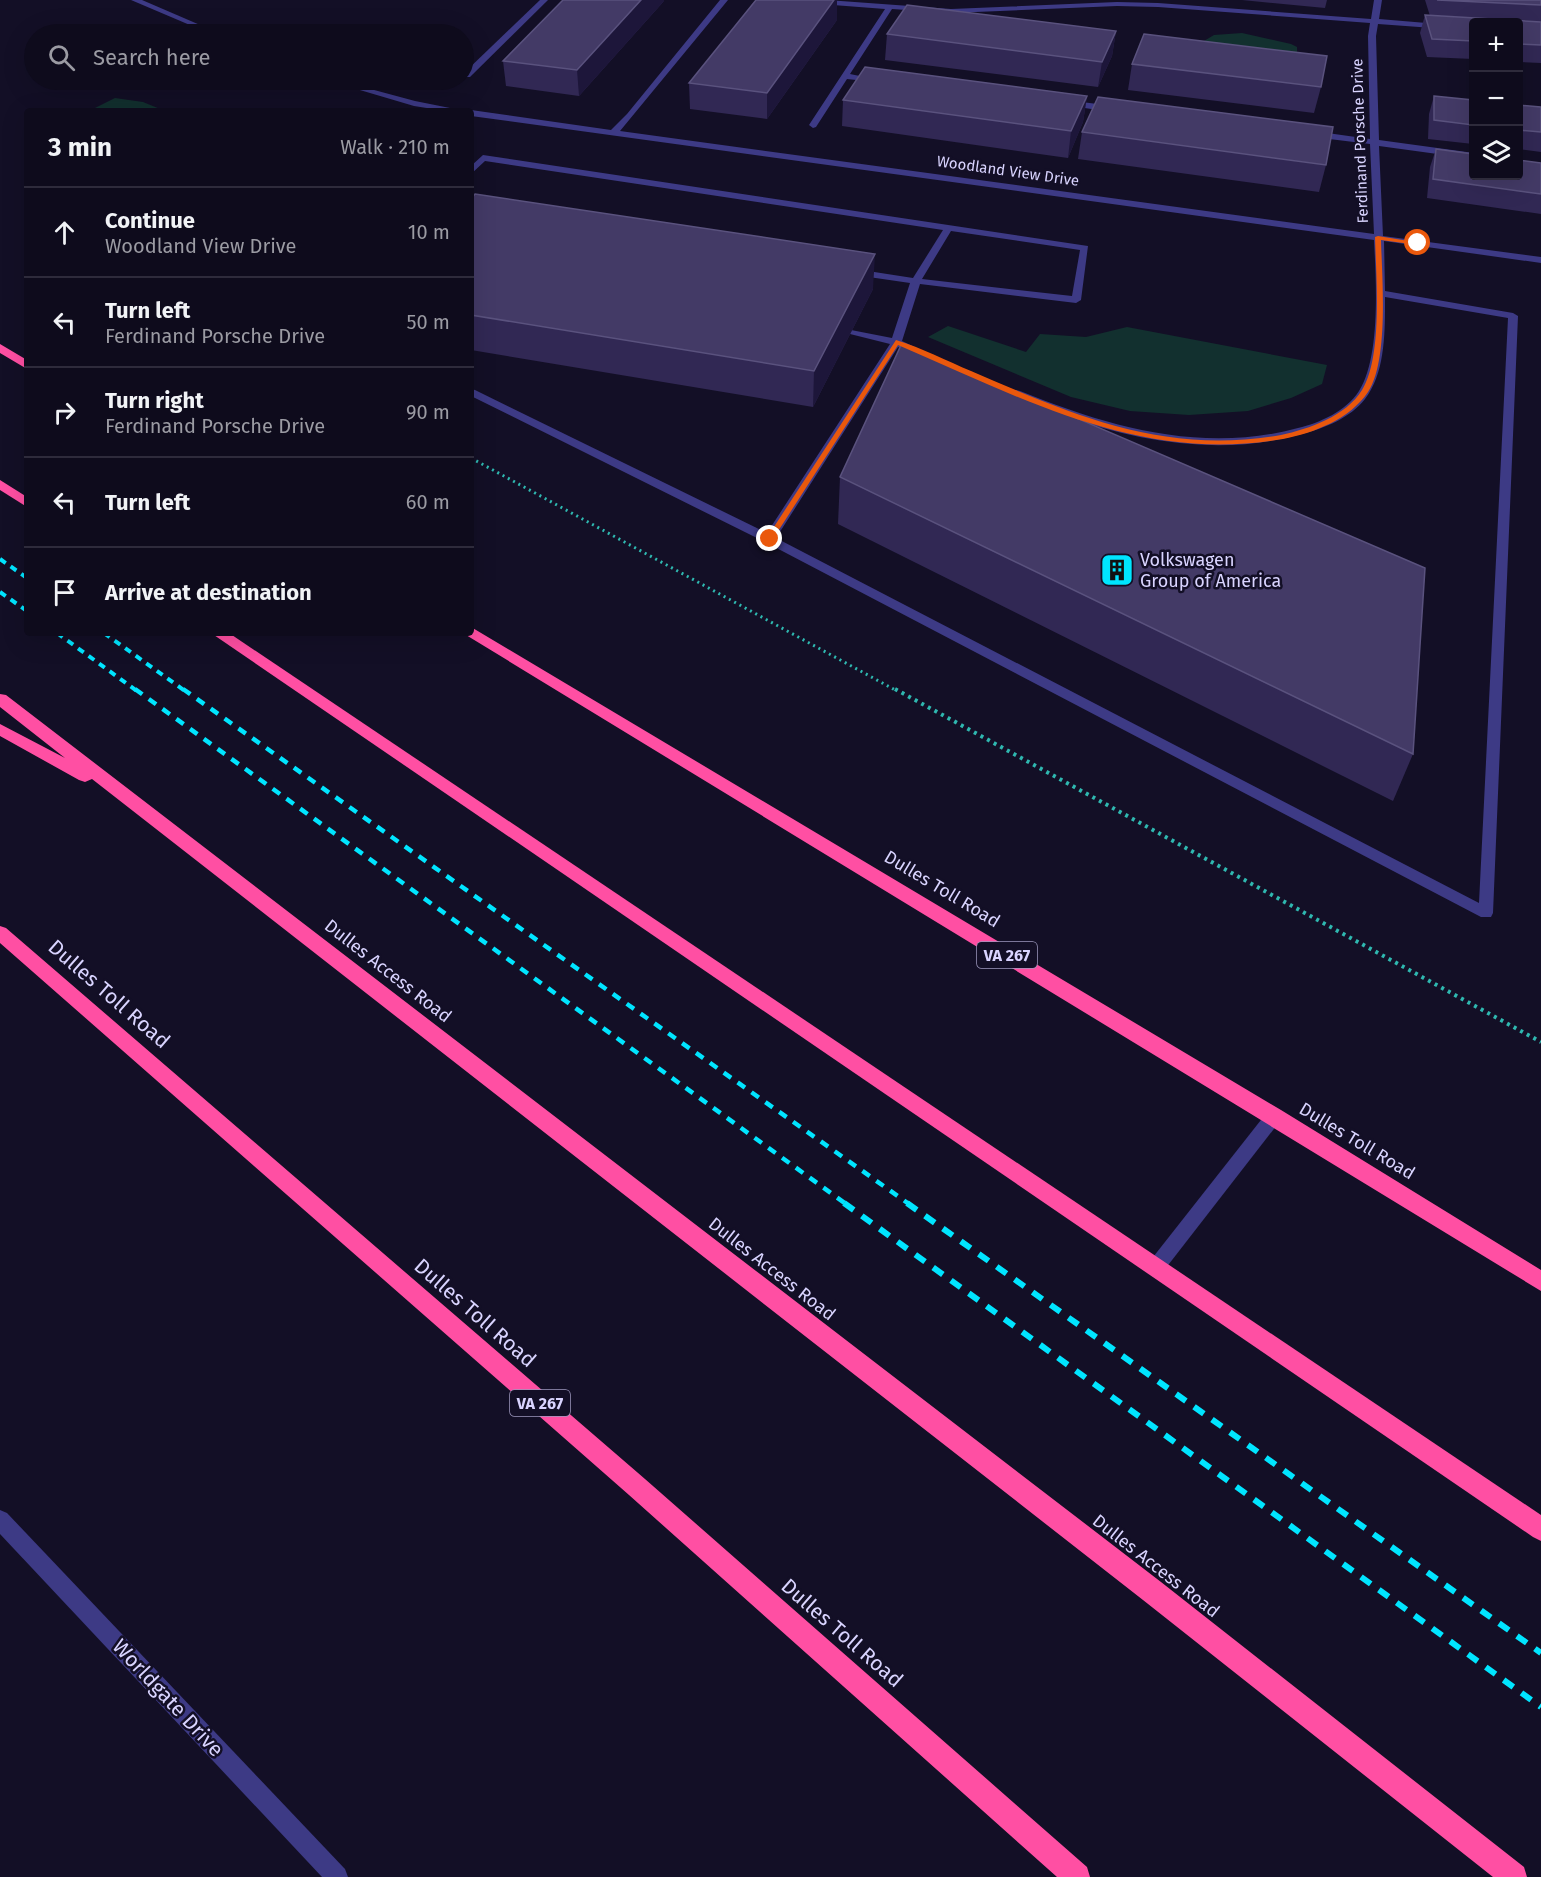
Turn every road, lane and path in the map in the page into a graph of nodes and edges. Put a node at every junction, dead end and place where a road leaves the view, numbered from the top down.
1 (135, 0) edge
2 (544, 0) edge
3 (724, 0) edge
4 (794, 0) edge
5 (1378, 0) edge
6 (889, 8) junction
7 (1373, 23) junction
8 (193, 24) edge
9 (1469, 29) edge
10 (474, 68) edge
11 (844, 76) junction
12 (890, 82) edge
13 (367, 90) edge
14 (1052, 102) edge
15 (443, 108) edge
16 (1120, 110) edge
17 (474, 113) edge
18 (813, 125) dead end
19 (614, 132) junction
20 (1302, 133) edge
21 (1375, 143) junction
22 (1469, 155) edge
23 (474, 168) edge
24 (949, 227) junction
25 (1378, 237) junction
26 (1541, 260) edge
27 (846, 270) edge
28 (916, 281) junction
29 (1379, 293) junction
30 (851, 333) edge
31 (896, 342) junction
32 (0, 348) edge
33 (929, 356) edge
34 (24, 362) edge
35 (1006, 388) edge
36 (474, 393) edge
37 (474, 461) edge
38 (0, 484) edge
39 (24, 501) edge
40 (770, 539) junction
41 (474, 634) edge
42 (223, 636) edge
43 (0, 699) edge
44 (0, 729) edge
45 (138, 807) junction
46 (0, 933) edge
47 (1541, 1042) edge
48 (1274, 1116) junction
49 (1156, 1267) junction
50 (1541, 1281) edge
51 (0, 1520) edge
52 (1541, 1529) edge
53 (337, 1877) edge
54 (1077, 1877) edge
55 (1514, 1877) edge

1 - 8 street
2 - 10 street
3 - 19 street
4 - 6 street
5 - 7 street, Ferdinand Porsche Drive
6 - 7 street
6 - 11 street
7 - 9 street
7 - 21 street, Ferdinand Porsche Drive
11 - 12 street
11 - 18 street
13 - 15 street
14 - 16 street
17 - 19 street, Woodland View Drive
19 - 25 street, Woodland View Drive
20 - 21 street
21 - 22 street
21 - 25 street, Ferdinand Porsche Drive
23 - 24 street
24 - 28 street
24 - 28 street
25 - 26 street, Woodland View Drive
25 - 29 street, Ferdinand Porsche Drive
27 - 28 street
28 - 31 street
29 - 35 street, Ferdinand Porsche Drive
29 - 40 street
30 - 31 street
31 - 33 street
31 - 40 street
32 - 34 highway
36 - 40 street
37 - 47 path
38 - 39 highway
41 - 48 highway, Dulles Toll Road / VA 267
42 - 49 highway
43 - 45 highway, Dulles Access Road
44 - 45 highway
45 - 55 highway, Dulles Access Road
46 - 54 highway, Dulles Toll Road / VA 267
48 - 49 street
48 - 50 highway, Dulles Toll Road / VA 267
49 - 52 highway
51 - 53 street, Worldgate Drive

